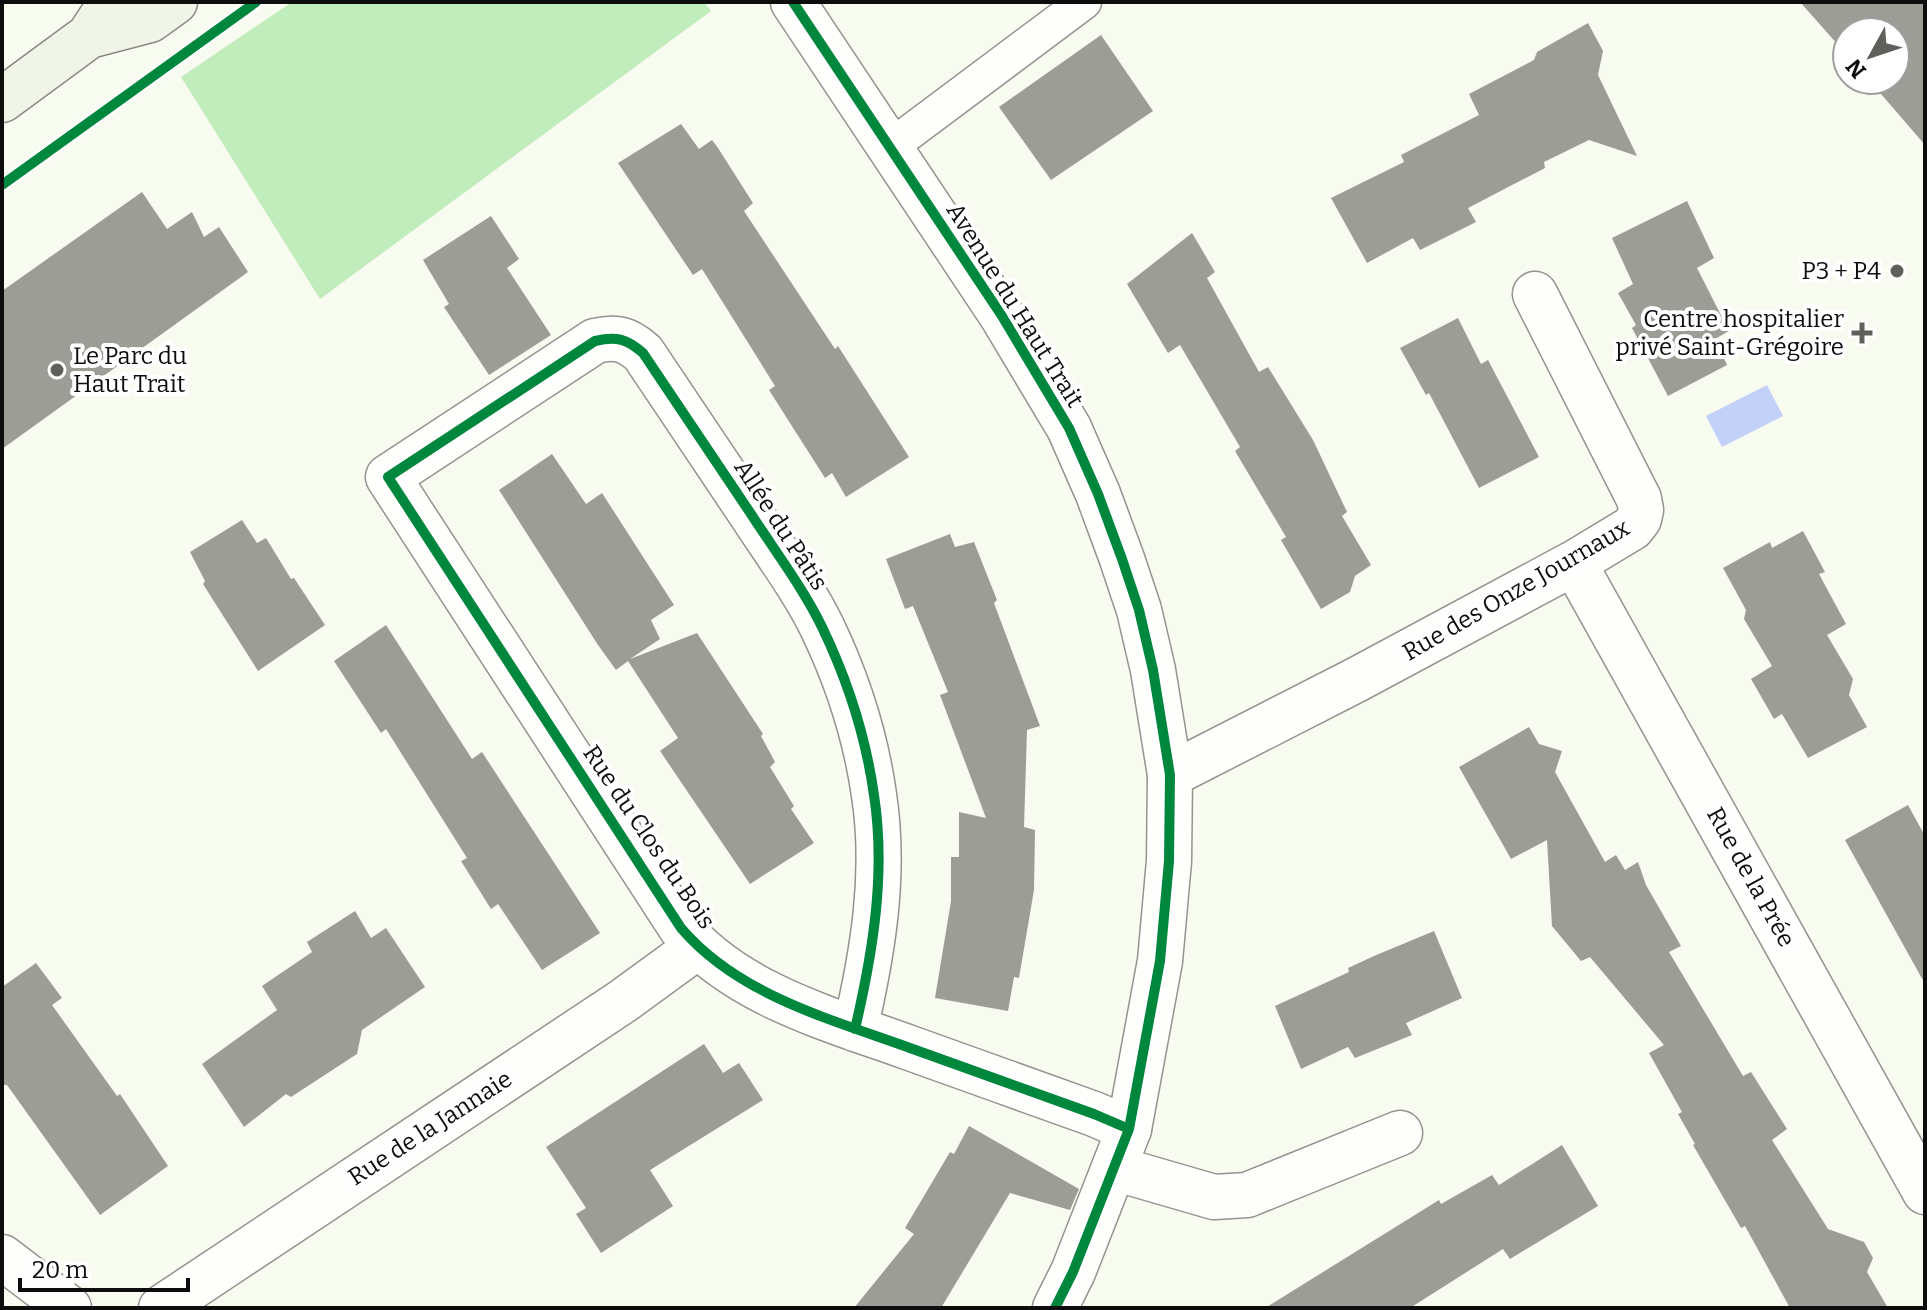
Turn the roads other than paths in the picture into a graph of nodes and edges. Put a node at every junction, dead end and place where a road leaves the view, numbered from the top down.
1 (175, 2) edge
2 (793, 2) edge
3 (1084, 2) edge
4 (100, 19) edge
5 (2, 100) edge
6 (890, 147) junction
7 (1535, 294) dead end
8 (388, 477) joint
9 (1574, 563) junction
10 (1170, 775) junction
11 (697, 947) junction
12 (855, 1029) junction
13 (1400, 1133) dead end
14 (1121, 1148) junction
15 (1925, 1192) edge
16 (2, 1257) edge
17 (69, 1308) edge
18 (161, 1308) edge
19 (1055, 1308) edge

1 - 4 main road
2 - 6 street, Avenue du Haut Trait
3 - 6 lane
4 - 5 main road
6 - 10 street, Avenue du Haut Trait
7 - 9 street, Rue des Onze Journaux
8 - 11 street, Rue du Clos du Bois
8 - 12 street, Allée du Pâtis
9 - 10 street, Rue des Onze Journaux
9 - 15 street, Rue de la Prée
10 - 14 street, Avenue du Haut Trait
11 - 12 street, Rue du Clos du Bois
11 - 18 street, Rue de la Jannaie
12 - 14 street, Rue du Clos du Bois
13 - 14 street, Rue du Clos du Bois
14 - 19 street, Avenue du Haut Trait
16 - 17 street

